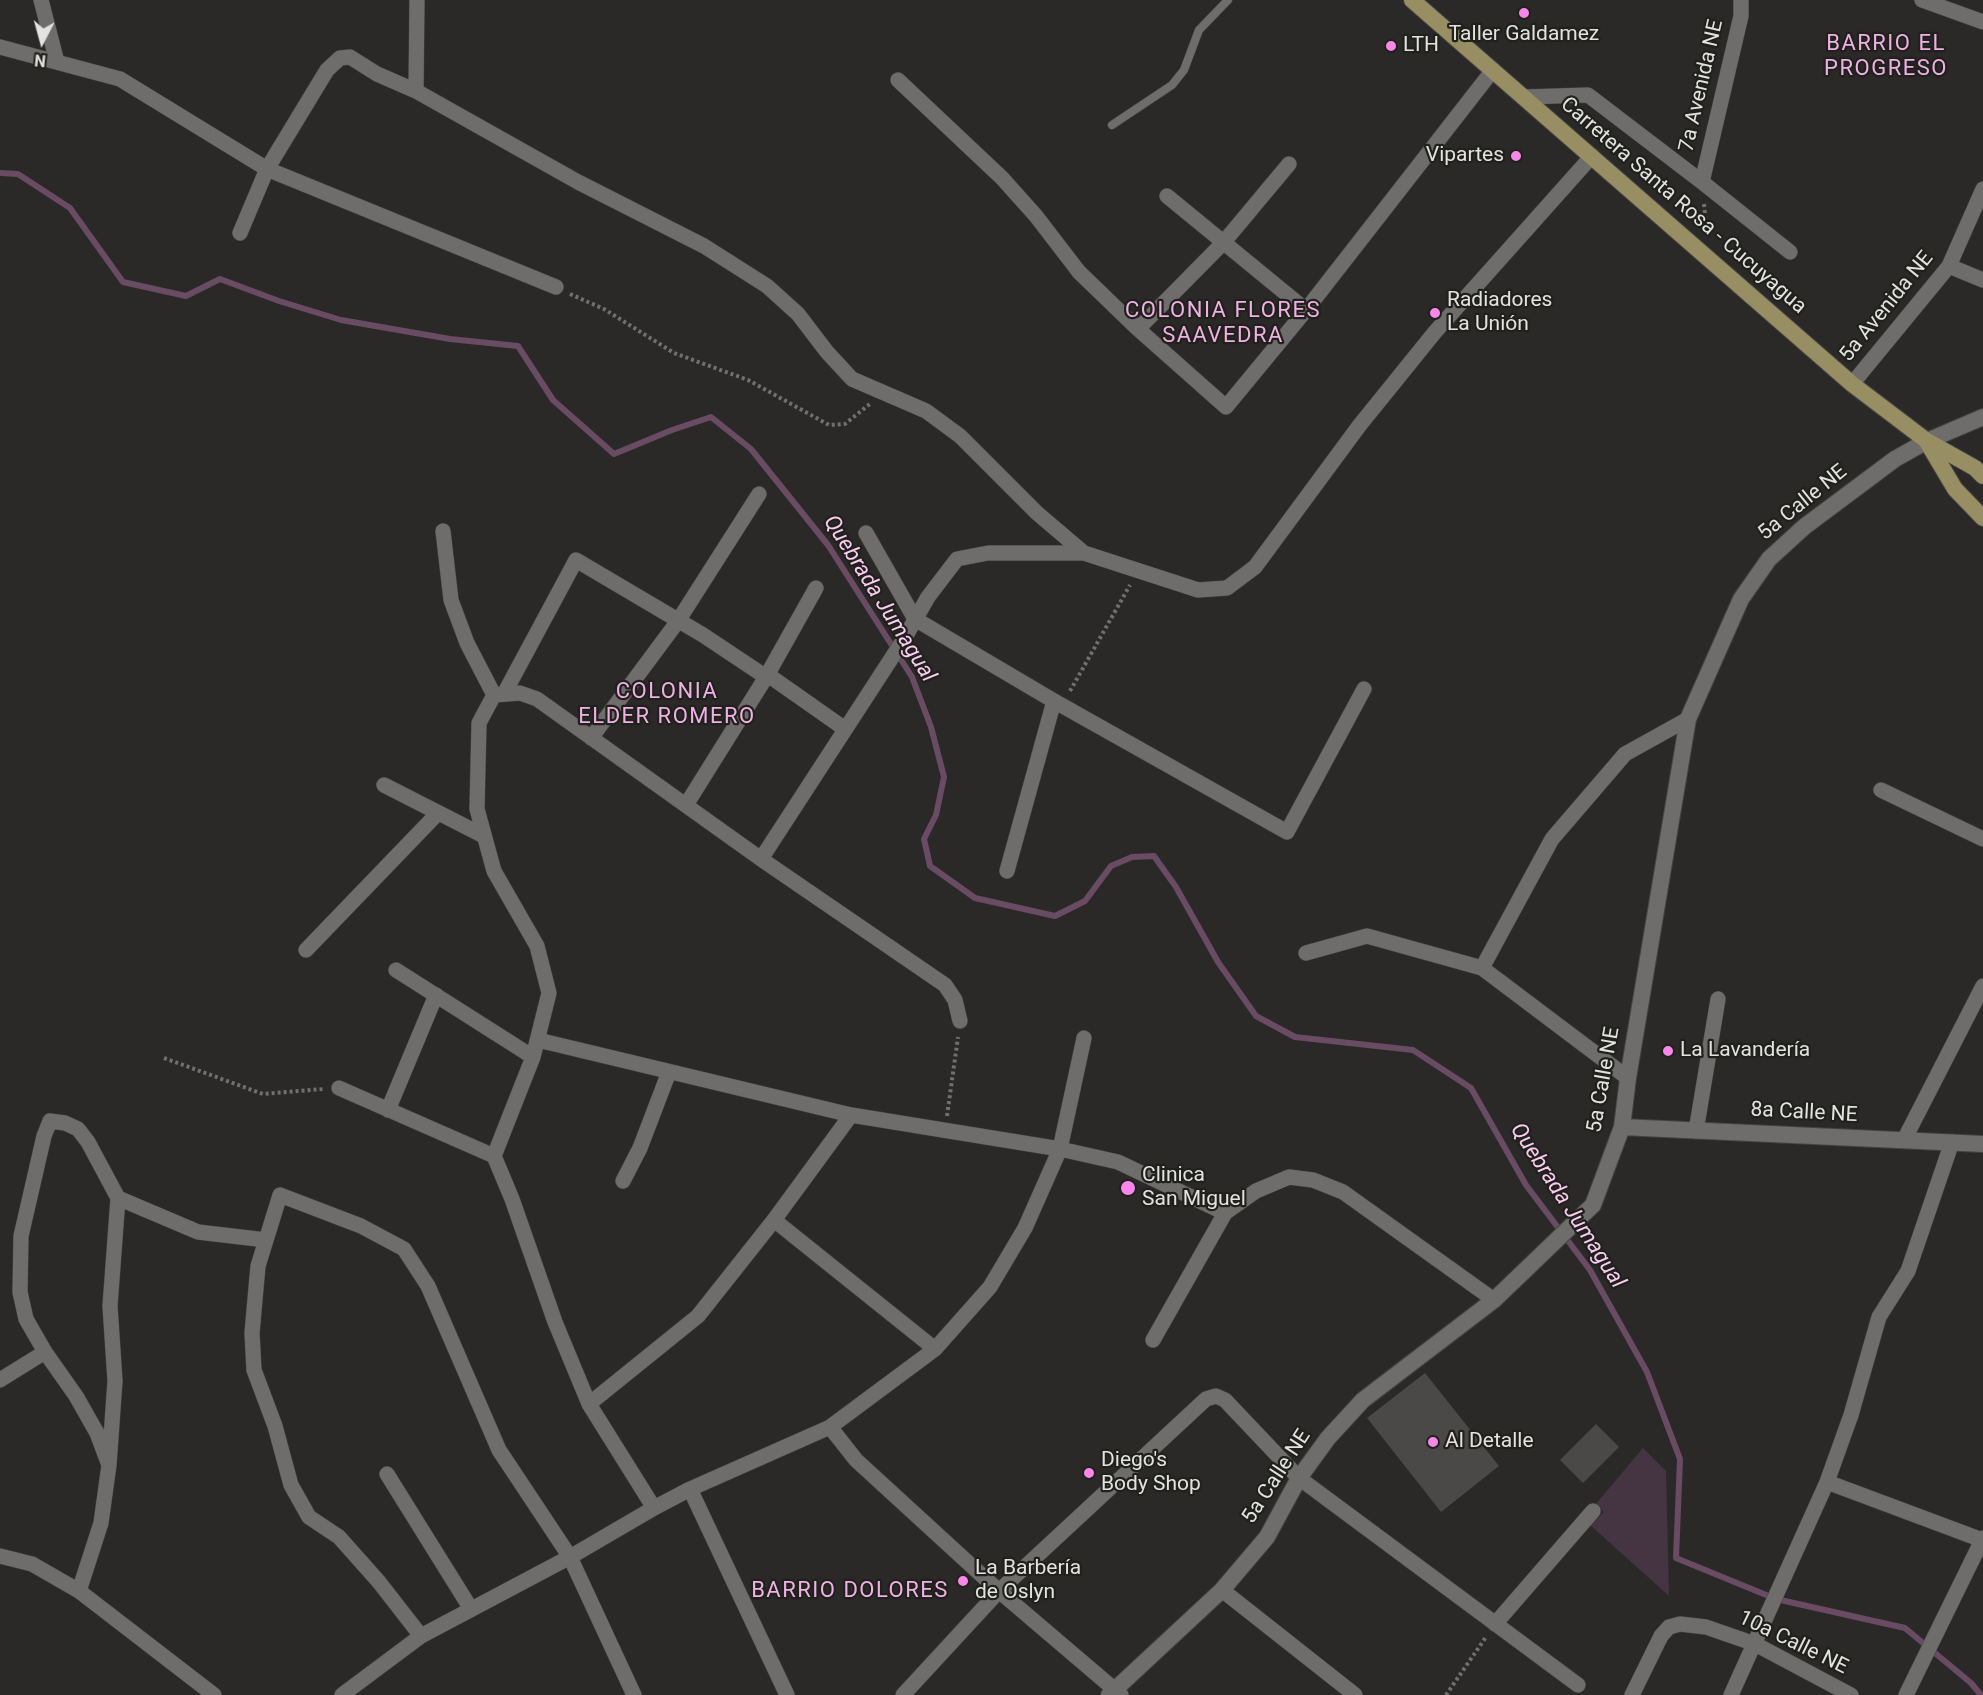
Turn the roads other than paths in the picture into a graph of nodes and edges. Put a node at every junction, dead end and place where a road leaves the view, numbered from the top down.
1 (41, 0) edge
2 (417, 0) edge
3 (1228, 0) edge
4 (1412, 0) edge
5 (1741, 0) edge
6 (1922, 0) edge
7 (1983, 22) edge
8 (0, 47) edge
9 (57, 62) junction
10 (1493, 70) junction
11 (898, 80) dead end
12 (416, 91) junction
13 (1524, 97) junction
14 (1112, 125) dead end
15 (1592, 156) junction
16 (1289, 164) dead end
17 (267, 169) junction
18 (1702, 182) junction
19 (1983, 189) edge
20 (1167, 196) dead end
21 (240, 233) dead end
22 (1223, 243) junction
23 (1790, 252) dead end
24 (1949, 266) junction
25 (1983, 280) edge
26 (556, 287) road end
27 (1306, 310) junction
28 (1138, 328) junction
29 (1852, 384) junction
30 (1983, 417) edge
31 (1927, 441) junction
32 (1983, 476) edge
33 (759, 494) dead end
34 (1983, 518) edge
35 (443, 531) dead end
36 (866, 533) dead end
37 (1084, 553) junction
38 (816, 588) dead end
39 (915, 619) junction
40 (678, 621) junction
41 (766, 677) junction
42 (1364, 688) dead end
43 (499, 694) junction
44 (1058, 703) junction
45 (1688, 719) junction
46 (845, 729) junction
47 (591, 738) junction
48 (384, 785) dead end
49 (1881, 790) dead end
50 (686, 805) junction
51 (438, 813) junction
52 (484, 836) junction
53 (1983, 839) edge
54 (761, 859) junction
55 (1007, 871) dead end
56 (306, 950) dead end
57 (1306, 954) dead end
58 (1482, 968) junction
59 (396, 970) dead end
60 (1983, 986) edge
61 (436, 995) junction
62 (1718, 999) dead end
63 (960, 1021) road end
64 (1084, 1038) dead end
65 (538, 1040) junction
66 (533, 1057) junction
67 (669, 1071) junction
68 (1628, 1078) junction
69 (339, 1088) road end
70 (388, 1110) junction
71 (851, 1115) junction
72 (1622, 1127) junction
73 (1696, 1131) junction
74 (1904, 1140) junction
75 (1952, 1142) junction
76 (1983, 1144) edge
77 (1060, 1149) junction
78 (494, 1156) junction
79 (623, 1181) dead end
80 (118, 1198) junction
81 (1225, 1213) junction
82 (774, 1220) junction
83 (266, 1240) junction
84 (1494, 1300) junction
85 (1153, 1340) dead end
86 (935, 1349) junction
87 (45, 1352) junction
88 (0, 1380) edge
89 (589, 1404) junction
90 (830, 1427) junction
91 (109, 1466) junction
92 (387, 1474) dead end
93 (1299, 1478) junction
94 (1827, 1482) junction
95 (690, 1489) junction
96 (654, 1508) junction
97 (1593, 1511) dead end
98 (1982, 1539) edge
99 (570, 1557) junction
100 (1, 1560) edge
101 (1222, 1590) junction
102 (79, 1591) junction
103 (999, 1591) junction
104 (471, 1609) junction
105 (1495, 1624) junction
106 (421, 1636) junction
107 (1755, 1644) junction
108 (1578, 1685) dead end
109 (1115, 1693) edge
110 (214, 1695) edge
111 (342, 1695) edge
112 (634, 1695) edge
113 (787, 1695) edge
114 (903, 1695) edge
115 (1355, 1695) edge
116 (1632, 1695) edge
117 (1731, 1695) edge
118 (1851, 1695) edge
119 (1906, 1695) edge

1 - 9 street
2 - 12 street
3 - 14 lane
4 - 10 main road, Carretera Santa Rosa - Cucuyagua
5 - 18 street, 7a Avenida NE
6 - 7 street
8 - 9 street
9 - 17 street
10 - 13 main road, Carretera Santa Rosa - Cucuyagua
10 - 27 street
11 - 28 street
12 - 17 street
12 - 37 street
13 - 15 main road, Carretera Santa Rosa - Cucuyagua
13 - 18 street
15 - 29 main road, Carretera Santa Rosa - Cucuyagua
15 - 37 street
16 - 22 street
17 - 21 street
17 - 26 street
18 - 23 street
19 - 24 street, 5a Avenida NE
20 - 22 street
22 - 27 street
22 - 28 street
24 - 25 street
24 - 29 street, 5a Avenida NE
27 - 28 street
29 - 31 main road, Carretera Santa Rosa - Cucuyagua
30 - 31 street, 5a Calle NE
31 - 32 main road
31 - 34 main road
31 - 45 street, 5a Calle NE
33 - 40 street
35 - 43 street
36 - 39 street
37 - 39 street
38 - 41 street
39 - 44 street
39 - 46 street
40 - 41 street
40 - 43 street
40 - 47 street
41 - 46 street
41 - 50 street
42 - 44 street
43 - 47 street
43 - 52 street
44 - 55 street
45 - 58 street
45 - 68 street, 5a Calle NE
46 - 54 street
47 - 50 street
48 - 51 street
49 - 53 street
50 - 54 street
51 - 52 street
51 - 56 street
52 - 65 street
54 - 63 street
57 - 58 street
58 - 68 street
59 - 61 street
60 - 74 street
61 - 66 street
61 - 70 street
62 - 73 street
64 - 77 street
65 - 66 street
65 - 67 street
66 - 78 street
67 - 71 street
67 - 79 street
68 - 72 street, 5a Calle NE
69 - 70 street
70 - 78 street
71 - 77 street
71 - 82 street
72 - 73 street, 8a Calle NE
72 - 84 street, 5a Calle NE
73 - 74 street, 8a Calle NE
74 - 75 street, 8a Calle NE
75 - 76 street, 8a Calle NE
75 - 94 street
77 - 81 street
77 - 86 street
78 - 89 street
80 - 83 street
80 - 87 street
80 - 91 street
81 - 84 street
81 - 85 street
82 - 86 street
82 - 89 street
83 - 99 street
83 - 106 street
84 - 93 street, 5a Calle NE
86 - 90 street
87 - 88 street
87 - 91 street
89 - 96 street
90 - 95 street
90 - 103 street
91 - 102 street
92 - 104 street
93 - 101 street, 5a Calle NE
93 - 103 street
93 - 105 street
94 - 98 street
94 - 107 street
95 - 96 street
95 - 113 street
96 - 99 street
97 - 105 street
98 - 119 street
99 - 104 street
99 - 112 street
100 - 102 street
101 - 109 street, 5a Calle NE
101 - 115 street
102 - 110 street
103 - 109 street
103 - 114 street
104 - 106 street
105 - 108 street
106 - 111 street
107 - 116 street, 10a Calle NE
107 - 117 street
107 - 118 street, 10a Calle NE

